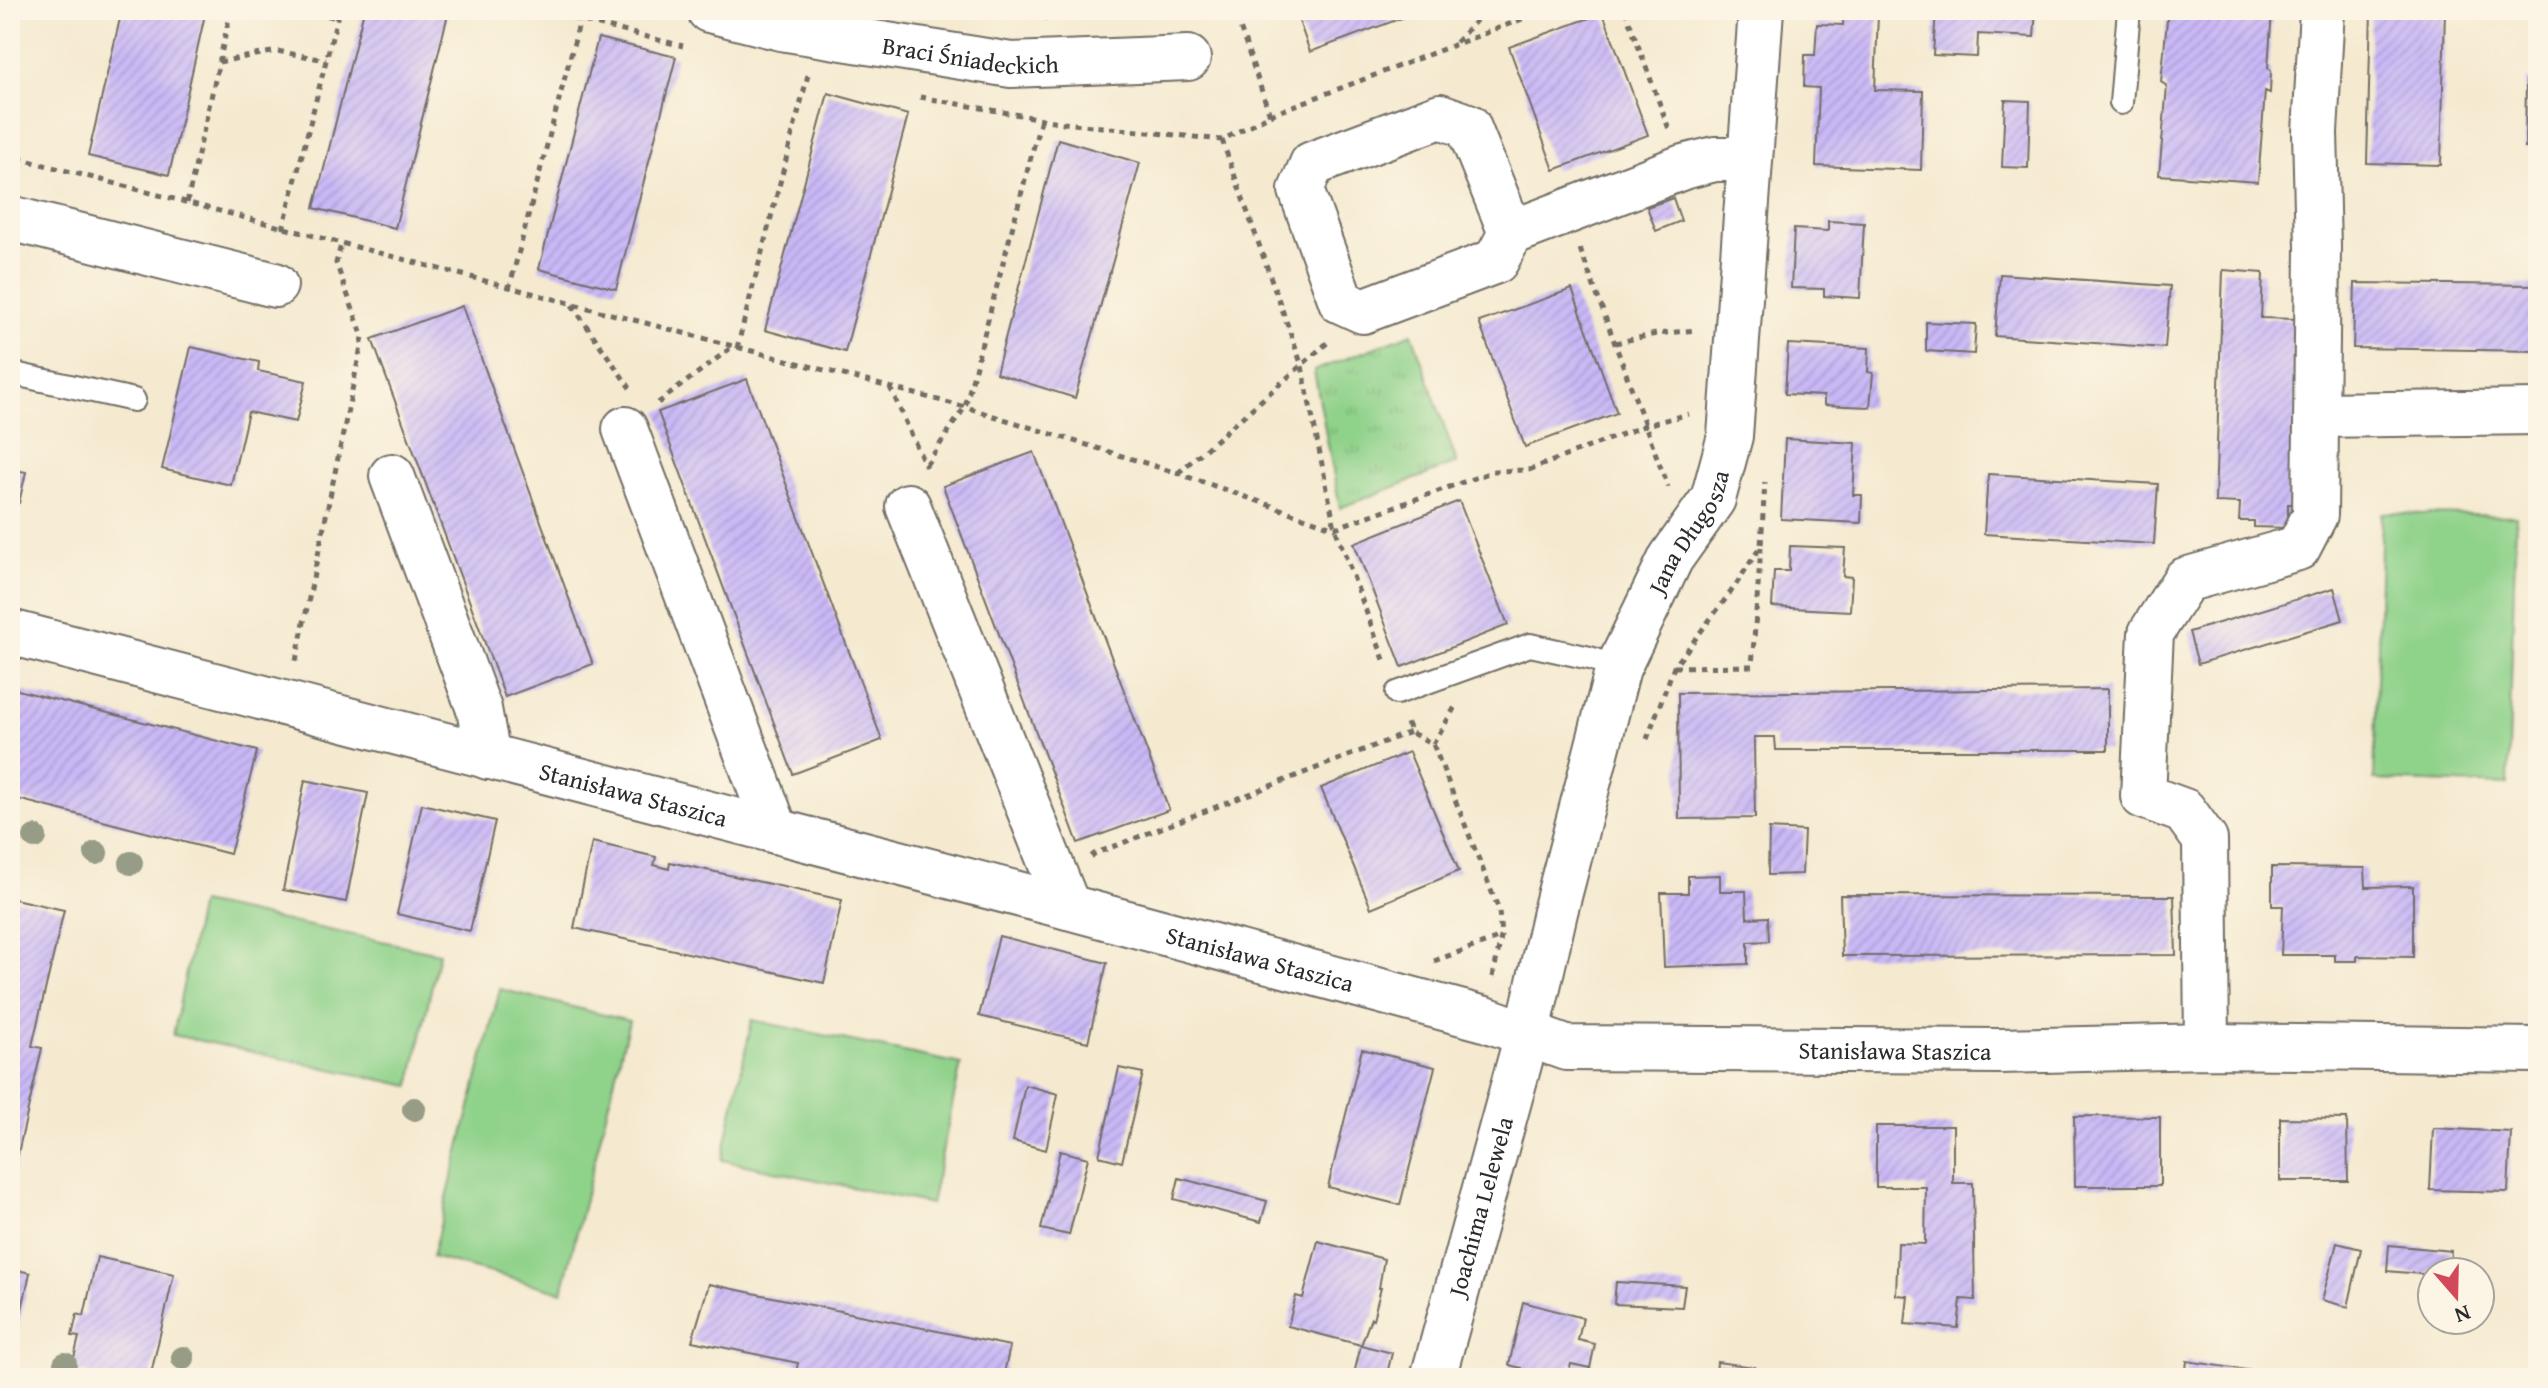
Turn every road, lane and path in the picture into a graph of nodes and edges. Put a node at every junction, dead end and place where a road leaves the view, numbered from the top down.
1 (231, 10) edge
2 (304, 10) edge
3 (339, 10) edge
4 (709, 10) edge
5 (1039, 10) edge
6 (1085, 10) edge
7 (1234, 10) edge
8 (1486, 10) edge
9 (1546, 10) edge
10 (1625, 10) edge
11 (1761, 10) edge
12 (2129, 10) edge
13 (2322, 10) edge
14 (337, 18) junction
15 (580, 20) dead end
16 (1453, 45) junction
17 (1188, 58) dead end
18 (326, 60) junction
19 (219, 62) junction
20 (809, 74) dead end
21 (2121, 103) dead end
22 (1270, 115) junction
23 (1041, 119) dead end
24 (18, 158) dead end
25 (1750, 159) junction
26 (1683, 167) junction
27 (187, 203) junction
28 (1566, 212) junction
29 (10, 218) edge
30 (283, 229) junction
31 (1511, 233) junction
32 (341, 245) junction
33 (275, 285) dead end
34 (509, 289) junction
35 (572, 305) junction
36 (1363, 311) junction
37 (1706, 329) dead end
38 (1615, 343) junction
39 (737, 348) junction
40 (1302, 366) junction
41 (10, 373) edge
42 (134, 400) dead end
43 (965, 407) junction
44 (1702, 410) dead end
45 (2538, 412) edge
46 (632, 414) joint
47 (2318, 415) junction
48 (1646, 425) junction
49 (925, 466) dead end
50 (1177, 473) junction
51 (392, 476) dead end
52 (1679, 481) dead end
53 (908, 506) dead end
54 (1335, 528) junction
55 (1761, 546) dead end
56 (1733, 589) dead end
57 (10, 632) edge
58 (296, 661) dead end
59 (1674, 667) junction
60 (1618, 668) junction
61 (1397, 693) junction
62 (1410, 732) junction
63 (1643, 749) dead end
64 (488, 757) junction
65 (776, 831) junction
66 (1086, 865) dead end
67 (1068, 907) junction
68 (1485, 1019) junction
69 (1527, 1035) junction
70 (2207, 1046) junction
71 (2538, 1050) edge
72 (1433, 1378) edge

1 - 19 path
2 - 14 path
3 - 14 path
4 - 17 street, Braci Śniadeckich
5 - 6 path
7 - 22 path
8 - 16 path
9 - 16 path
10 - 26 path
11 - 25 street, Jana Długosza
12 - 21 lane
13 - 47 street
14 - 18 path
15 - 34 path
16 - 22 path
18 - 19 path
18 - 30 path
19 - 27 path
20 - 39 path
22 - 40 path
23 - 43 path
24 - 27 path
25 - 26 street
25 - 60 street, Jana Długosza
26 - 28 street
27 - 30 path
28 - 31 street
28 - 38 path
29 - 33 street
30 - 32 path
31 - 36 street
31 - 36 street
32 - 34 path
32 - 58 path
34 - 35 path
35 - 39 path
35 - 46 path
36 - 40 path
37 - 38 path
38 - 48 path
39 - 43 path
40 - 50 path
40 - 54 path
41 - 42 lane
43 - 49 path
43 - 50 path
44 - 48 path
45 - 47 street
46 - 65 street
47 - 70 street
48 - 52 path
48 - 54 path
50 - 54 path
51 - 64 street
53 - 67 street
54 - 61 path
55 - 59 path
56 - 59 path
57 - 64 street, Stanisława Staszica
59 - 63 path
60 - 61 lane
60 - 69 street, Jana Długosza
61 - 62 path
62 - 66 path
62 - 68 path
64 - 65 street, Stanisława Staszica
65 - 67 street, Stanisława Staszica
67 - 68 street, Stanisława Staszica
68 - 69 street, Stanisława Staszica
69 - 70 street, Stanisława Staszica
69 - 72 street, Joachima Lelewela
70 - 71 street, Stanisława Staszica

